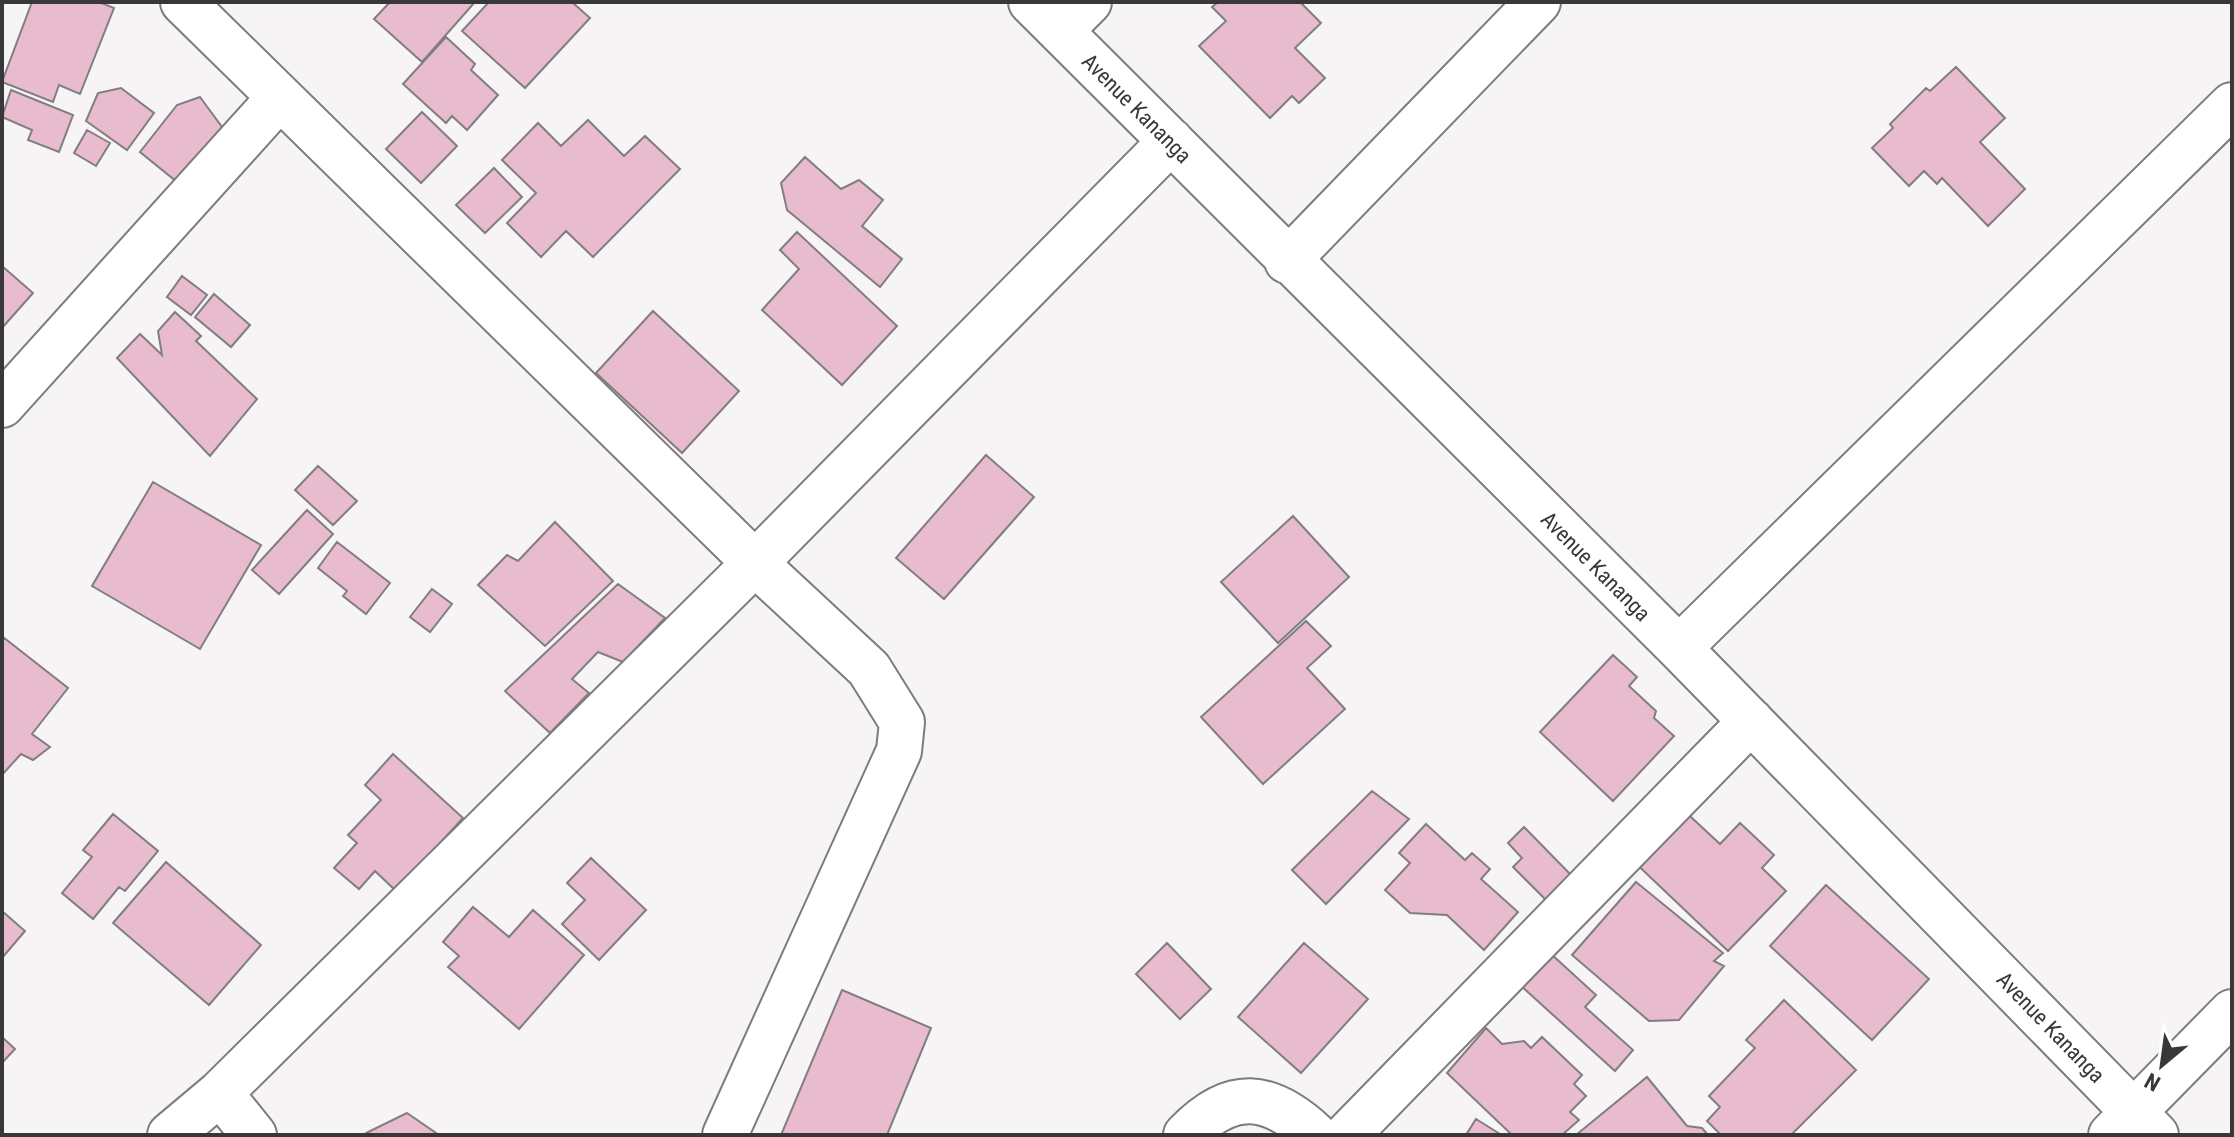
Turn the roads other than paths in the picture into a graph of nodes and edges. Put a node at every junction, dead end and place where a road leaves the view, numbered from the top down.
1 (183, 2) edge
2 (1538, 2) edge
3 (1060, 12) edge
4 (280, 97) junction
5 (2232, 105) edge
6 (1171, 141) junction
7 (1287, 261) junction
8 (2, 405) edge
9 (755, 563) junction
10 (1679, 648) junction
11 (1751, 721) junction
12 (2232, 1012) edge
13 (220, 1093) junction
14 (2134, 1127) edge
15 (170, 1135) edge
16 (254, 1135) edge
17 (725, 1135) edge
18 (1186, 1135) edge
19 (1315, 1135) edge
20 (1347, 1135) edge

1 - 4 street
2 - 7 street
3 - 6 street, Avenue Kananga
4 - 8 street
4 - 9 street
5 - 10 street
6 - 7 street, Avenue Kananga
6 - 9 street
7 - 10 street, Avenue Kananga
9 - 13 street
9 - 17 street
10 - 11 street, Avenue Kananga
11 - 14 street, Avenue Kananga
11 - 20 street
12 - 14 street
13 - 15 street
13 - 16 street
18 - 19 street

